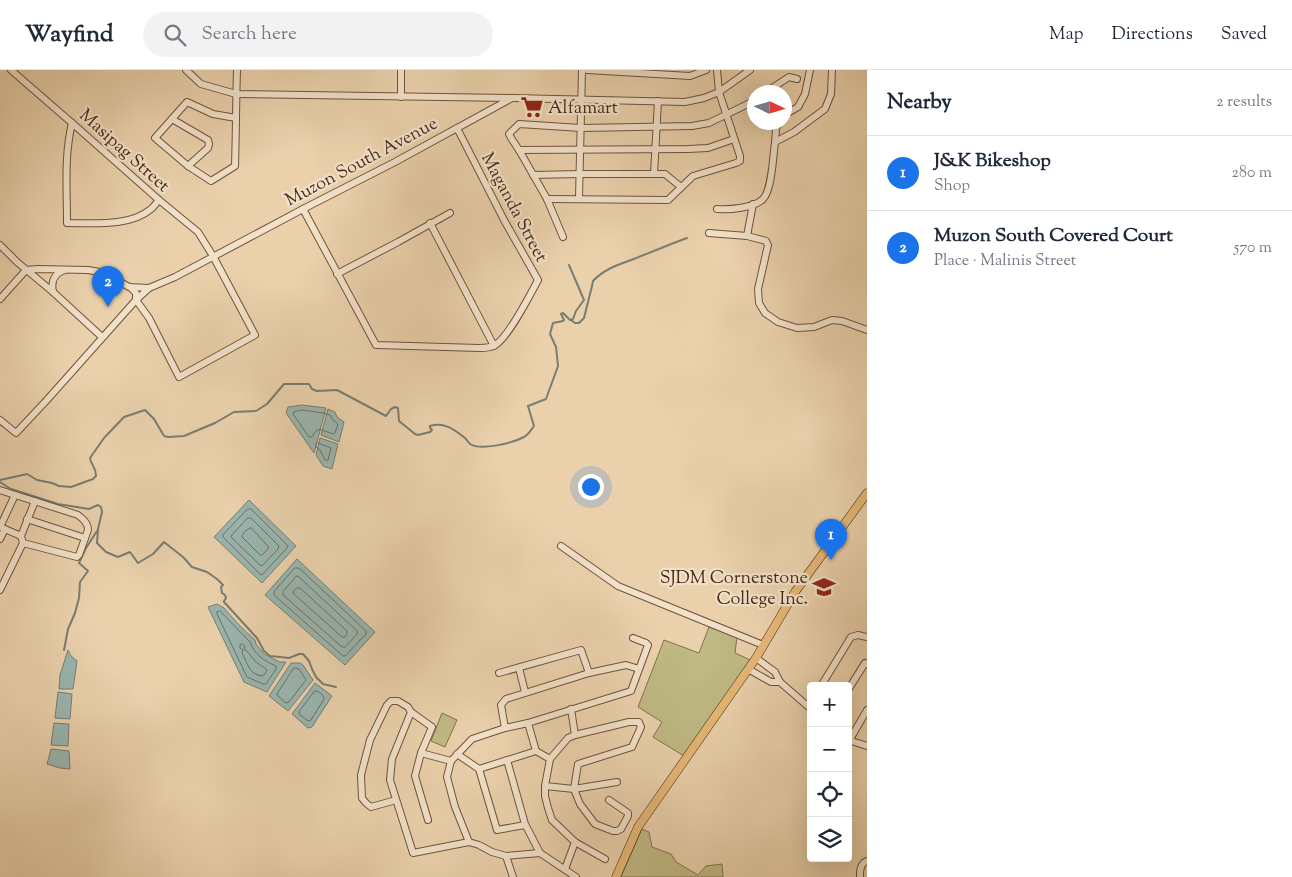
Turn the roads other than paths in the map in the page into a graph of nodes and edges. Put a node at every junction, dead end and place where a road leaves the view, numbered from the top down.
1 (11, 70) edge
2 (186, 70) edge
3 (237, 70) edge
4 (401, 70) edge
5 (582, 70) edge
6 (587, 70) edge
7 (706, 70) edge
8 (717, 70) edge
9 (750, 70) edge
10 (810, 70) edge
11 (832, 70) edge
12 (797, 78) dead end
13 (776, 85) edge
14 (719, 92) junction
15 (236, 94) junction
16 (401, 97) junction
17 (513, 98) junction
18 (581, 100) junction
19 (658, 101) junction
20 (747, 105) edge
21 (792, 110) edge
22 (726, 116) junction
23 (236, 118) junction
24 (172, 119) junction
25 (72, 123) junction
26 (657, 127) junction
27 (457, 128) junction
28 (581, 128) junction
29 (776, 130) edge
30 (734, 139) junction
31 (775, 142) junction
32 (519, 150) junction
33 (580, 150) junction
34 (655, 150) junction
35 (188, 166) junction
36 (580, 174) junction
37 (654, 174) junction
38 (533, 175) junction
39 (681, 187) junction
40 (547, 198) junction
41 (579, 198) junction
42 (159, 200) junction
43 (753, 204) junction
44 (303, 209) junction
45 (717, 210) dead end
46 (450, 213) dead end
47 (430, 223) junction
48 (709, 233) dead end
49 (747, 236) junction
50 (562, 237) dead end
51 (0, 245) edge
52 (213, 256) junction
53 (26, 270) junction
54 (68, 270) junction
55 (337, 274) junction
56 (130, 287) junction
57 (149, 288) junction
58 (53, 292) junction
59 (0, 299) edge
60 (136, 300) junction
61 (867, 330) edge
62 (102, 337) junction
63 (494, 346) junction
64 (0, 420) edge
65 (0, 490) edge
66 (867, 493) edge
67 (15, 495) junction
68 (35, 501) junction
69 (28, 519) junction
70 (2, 527) edge
71 (85, 538) junction
72 (0, 539) edge
73 (22, 539) junction
74 (560, 546) dead end
75 (0, 590) edge
76 (867, 637) edge
77 (633, 638) dead end
78 (763, 645) junction
79 (756, 658) junction
80 (866, 662) edge
81 (519, 668) junction
82 (639, 669) junction
83 (748, 669) junction
84 (499, 673) dead end
85 (589, 673) junction
86 (780, 682) junction
87 (823, 682) edge
88 (852, 684) edge
89 (526, 692) junction
90 (807, 704) edge
91 (571, 709) junction
92 (411, 712) junction
93 (866, 713) edge
94 (528, 723) junction
95 (505, 728) junction
96 (575, 735) junction
97 (852, 735) edge
98 (852, 741) edge
99 (867, 746) edge
100 (536, 751) junction
101 (421, 753) junction
102 (457, 754) junction
103 (550, 759) junction
104 (507, 760) junction
105 (451, 762) junction
106 (479, 769) junction
107 (617, 782) dead end
108 (545, 786) junction
109 (574, 790) junction
110 (396, 800) junction
111 (609, 800) dead end
112 (428, 820) dead end
113 (525, 825) junction
114 (469, 842) junction
115 (575, 842) junction
116 (540, 853) junction
117 (506, 856) junction
118 (605, 858) dead end
119 (865, 862) edge
120 (565, 869) junction
121 (513, 877) edge
122 (576, 877) edge
123 (616, 877) edge
124 (860, 877) edge

1 - 25 street, Masipag Street
2 - 15 street
3 - 15 street
4 - 16 street
5 - 18 street
6 - 7 street
8 - 14 street
9 - 14 street, Muzon South Avenue
10 - 21 street
11 - 31 street
12 - 13 street
14 - 19 street, Muzon South Avenue
14 - 22 street
15 - 16 street
15 - 23 street
16 - 17 street
17 - 18 street, Muzon South Avenue
17 - 27 street, Muzon South Avenue
18 - 19 street, Muzon South Avenue
18 - 28 street
19 - 26 street
20 - 22 street
22 - 26 street
22 - 30 street
23 - 24 street
23 - 35 street
24 - 35 street
24 - 35 street
25 - 42 street, Masipag Street
25 - 42 street
26 - 28 street
26 - 34 street
27 - 44 street, Muzon South Avenue
27 - 63 street, Maganda Street
28 - 32 street
28 - 33 street
29 - 31 street
30 - 34 street
30 - 39 street
31 - 43 street
32 - 33 street
32 - 38 street
33 - 34 street
33 - 36 street
34 - 37 street
36 - 37 street
36 - 38 street
36 - 41 street
37 - 39 street
38 - 40 street
39 - 41 street
40 - 41 street
40 - 50 street
42 - 52 street, Masipag Street
43 - 45 street
43 - 49 street
44 - 52 street, Muzon South Avenue
44 - 55 street
46 - 47 street
47 - 55 street
47 - 63 street
48 - 49 street
49 - 61 street
51 - 53 street
52 - 57 street, Muzon South Avenue
52 - 60 street, Masipag Street
53 - 54 street, Muzon South Avenue
53 - 58 street
53 - 59 street
54 - 56 street, Muzon South Avenue
54 - 58 street
55 - 63 street
56 - 57 street, Muzon South Avenue
56 - 60 street
57 - 60 street
58 - 62 street
60 - 62 street
62 - 64 street
65 - 67 street
66 - 78 main road
67 - 68 street
67 - 70 street
68 - 69 street
68 - 71 street
69 - 71 street
69 - 73 street
70 - 72 street
70 - 73 street
71 - 73 street
73 - 75 street
74 - 78 street
76 - 87 street
77 - 82 street
78 - 79 main road
79 - 83 main road
79 - 86 street
80 - 88 street
81 - 84 street
81 - 85 street
81 - 89 street
82 - 85 street
82 - 91 street
83 - 86 street
83 - 123 main road
85 - 89 street
86 - 90 street
89 - 95 street
91 - 94 street
91 - 96 street
92 - 101 street
92 - 110 street
92 - 110 street
93 - 97 street
94 - 95 street
94 - 100 street
95 - 102 street
96 - 103 street
96 - 109 street
98 - 99 street
100 - 103 street
100 - 104 street
101 - 105 street
101 - 112 street
102 - 105 street
102 - 106 street
103 - 108 street
104 - 106 street
104 - 113 street
105 - 114 street
106 - 113 street
107 - 109 street
108 - 109 street
108 - 115 street
109 - 111 street
110 - 114 street
113 - 116 street
114 - 117 street
115 - 118 street
115 - 120 street
116 - 117 street
116 - 120 street
117 - 121 street
119 - 124 street
120 - 122 street

